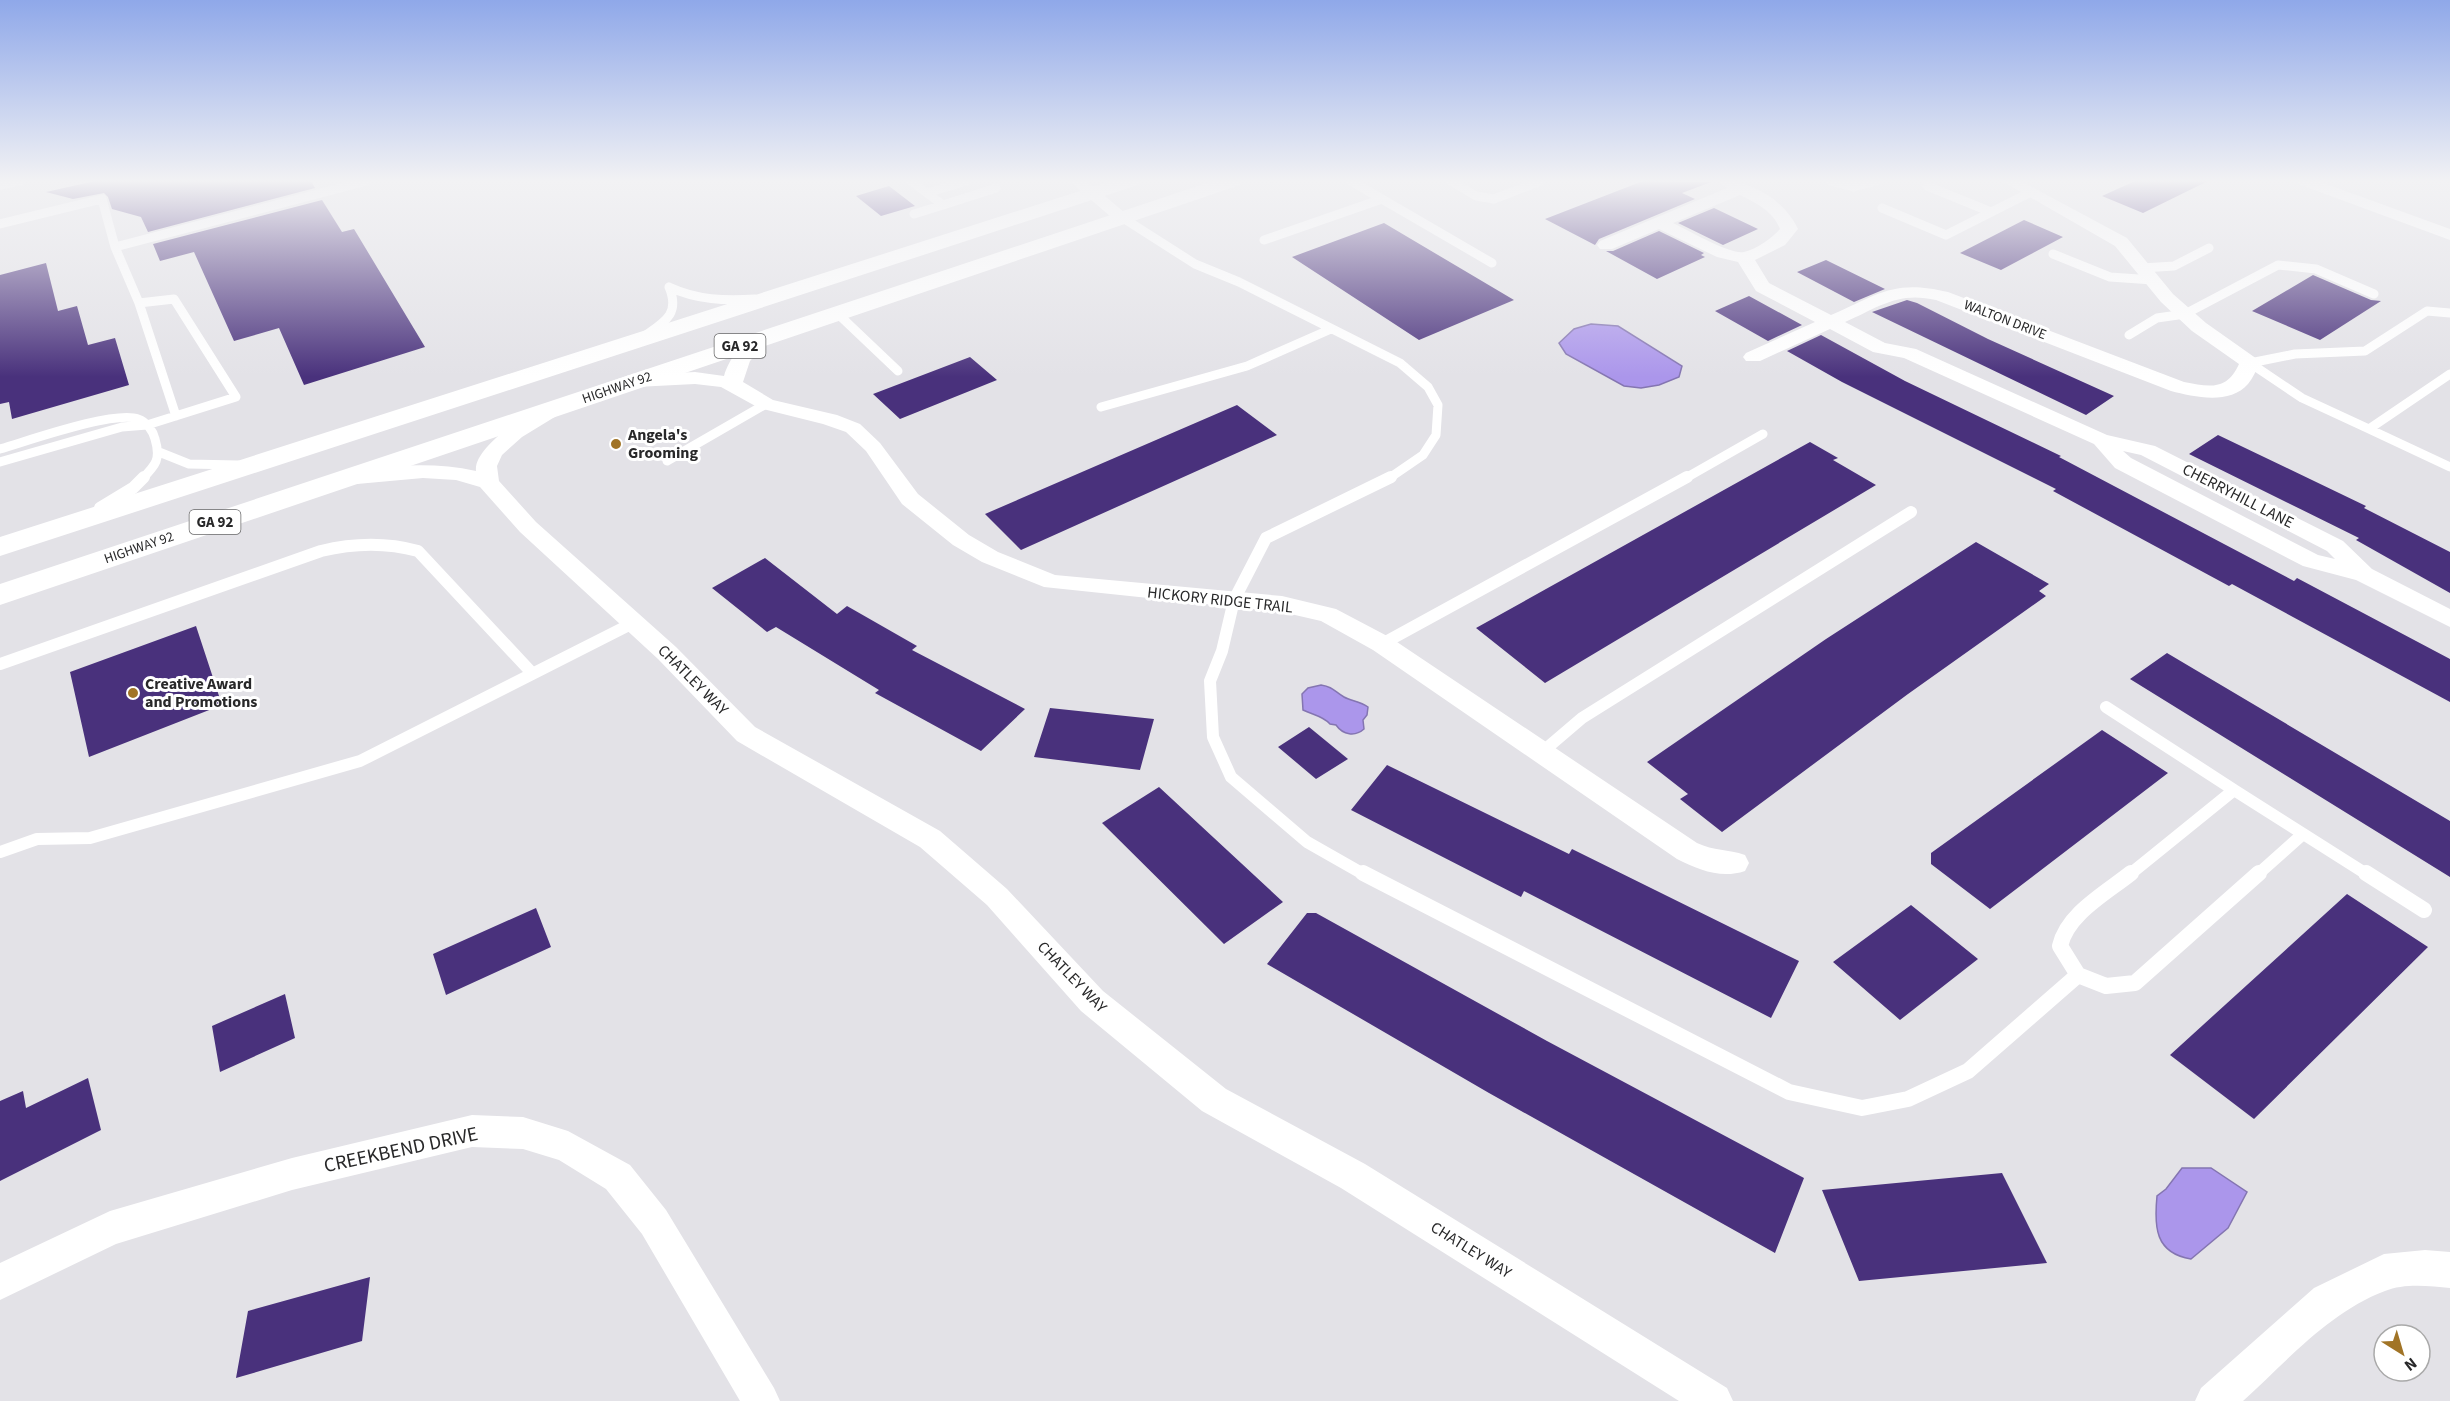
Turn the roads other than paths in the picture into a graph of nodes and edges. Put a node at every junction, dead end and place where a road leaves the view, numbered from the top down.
1 (915, 246) edge
2 (1039, 246) edge
3 (1167, 246) edge
4 (1463, 246) edge
5 (1708, 246) edge
6 (1768, 246) edge
7 (2125, 246) edge
8 (115, 247) edge
9 (2209, 248) dead end
10 (2053, 254) dead end
11 (1745, 258) junction
12 (1492, 263) dead end
13 (2147, 274) junction
14 (1757, 276) junction
15 (2374, 294) dead end
16 (774, 296) junction
17 (139, 303) junction
18 (1847, 313) junction
19 (2450, 313) edge
20 (838, 314) junction
21 (2185, 314) junction
22 (1828, 322) junction
23 (1331, 329) junction
24 (2129, 335) dead end
25 (763, 339) junction
26 (638, 340) junction
27 (1909, 353) junction
28 (1753, 357) dead end
29 (2250, 363) junction
30 (897, 370) dead end
31 (2450, 374) edge
32 (636, 381) junction
33 (733, 384) junction
34 (766, 404) junction
35 (1101, 407) dead end
36 (556, 408) junction
37 (176, 416) junction
38 (147, 425) junction
39 (373, 426) junction
40 (2369, 429) junction
41 (1763, 434) dead end
42 (0, 449) edge
43 (159, 452) junction
44 (266, 461) junction
45 (667, 461) dead end
46 (0, 462) edge
47 (2450, 466) edge
48 (348, 478) junction
49 (488, 482) junction
50 (1911, 512) dead end
51 (67, 525) junction
52 (0, 547) edge
53 (0, 570) edge
54 (0, 595) edge
55 (1234, 600) junction
56 (2450, 620) edge
57 (633, 623) junction
58 (1382, 644) junction
59 (0, 664) edge
60 (532, 673) junction
61 (2106, 707) dead end
62 (1541, 753) junction
63 (2234, 790) junction
64 (2303, 834) junction
65 (0, 852) edge
66 (1735, 863) dead end
67 (2424, 910) dead end
68 (2078, 975) junction
69 (2450, 1270) edge
70 (0, 1282) edge
71 (761, 1401) edge
72 (1714, 1401) edge
73 (2214, 1401) edge

1 - 16 main road, GA 92
2 - 20 main road, HIGHWAY 92 / GA 92
3 - 23 lane
4 - 12 lane
5 - 11 street
6 - 11 street
7 - 13 street
8 - 17 lane
9 - 13 lane
10 - 13 lane
11 - 14 street, CHERRYHILL LANE
13 - 21 street
14 - 18 street, CHERRYHILL LANE
14 - 22 street, CHERRYHILL LANE
15 - 21 lane
16 - 26 main road, GA 92
16 - 26 lane
17 - 37 lane
17 - 37 lane
18 - 22 street, WALTON DRIVE
18 - 27 street, CHERRYHILL LANE
18 - 29 street, WALTON DRIVE
19 - 29 lane
20 - 25 main road, HIGHWAY 92 / GA 92
20 - 30 lane
21 - 24 lane
21 - 29 street
22 - 27 street, CHERRYHILL LANE
22 - 28 street, WALTON DRIVE
23 - 35 lane
23 - 55 lane
25 - 32 main road, HIGHWAY 92 / GA 92
25 - 33 street
26 - 39 main road, GA 92
27 - 56 street, CHERRYHILL LANE
29 - 40 lane
31 - 40 lane
32 - 33 street, HICKORY RIDGE TRAIL
32 - 36 main road, HIGHWAY 92 / GA 92
33 - 34 street, HICKORY RIDGE TRAIL
34 - 45 lane
34 - 55 street, HICKORY RIDGE TRAIL
36 - 48 main road, HIGHWAY 92 / GA 92
36 - 49 street
37 - 38 lane
38 - 42 lane
38 - 43 lane
38 - 46 lane
39 - 44 main road, GA 92
39 - 53 main road
40 - 47 lane
41 - 58 lane
43 - 44 lane
43 - 51 lane
44 - 51 main road, GA 92
48 - 49 street
48 - 54 main road, HIGHWAY 92 / GA 92
49 - 57 street, CHATLEY WAY
50 - 62 lane
51 - 52 main road, GA 92
55 - 58 street, HICKORY RIDGE TRAIL
55 - 68 lane
57 - 60 lane
57 - 72 street, CHATLEY WAY
58 - 62 street, HICKORY RIDGE TRAIL
59 - 60 lane
60 - 65 lane
61 - 63 lane
62 - 66 street, HICKORY RIDGE TRAIL
63 - 64 lane
63 - 68 lane
64 - 67 lane
64 - 68 lane
69 - 73 street
70 - 71 street, CREEKBEND DRIVE

